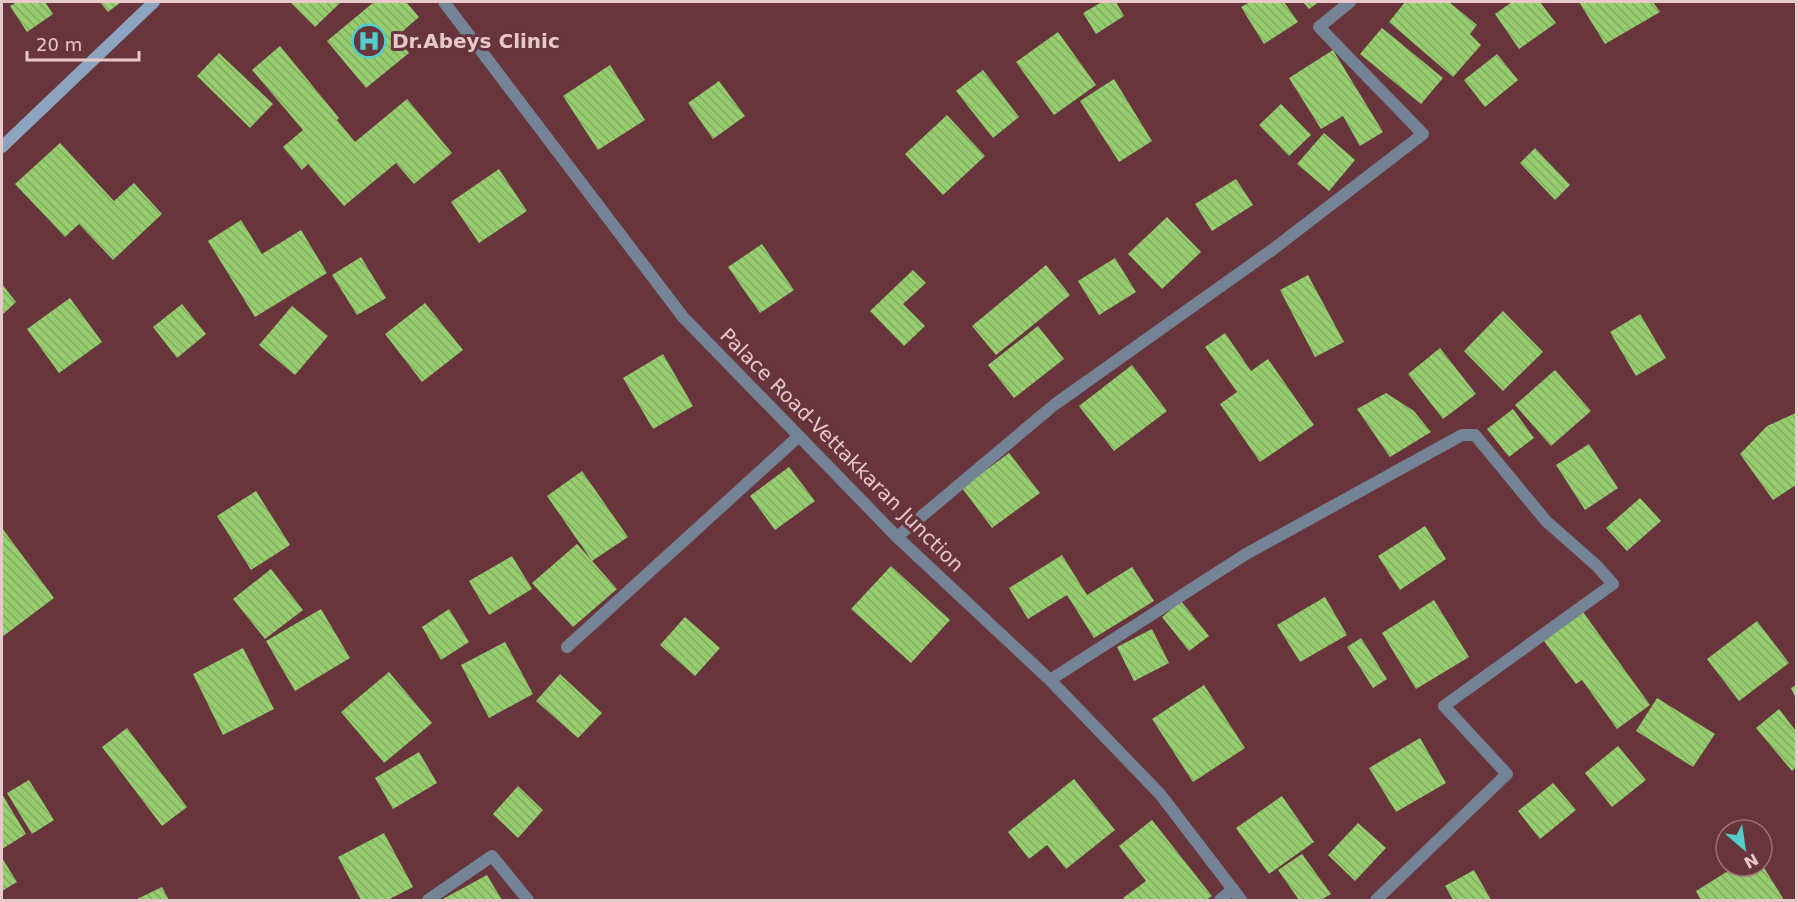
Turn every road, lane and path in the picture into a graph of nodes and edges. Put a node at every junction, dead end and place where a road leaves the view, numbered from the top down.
1 (154, 2) edge
2 (444, 2) edge
3 (1350, 2) edge
4 (2, 147) edge
5 (799, 436) junction
6 (897, 537) junction
7 (567, 647) dead end
8 (1050, 680) junction
9 (1233, 889) junction
10 (428, 900) edge
11 (528, 900) edge
12 (1220, 900) edge
13 (1241, 900) edge
14 (1376, 900) edge

1 - 4 main road
2 - 5 street, Palace Road-Vettakkaran Junction
3 - 6 street
5 - 6 street, Palace Road-Vettakkaran Junction
5 - 7 street
6 - 8 street, Palace Road-Vettakkaran Junction
8 - 9 street, Palace Road-Vettakkaran Junction
8 - 14 street
9 - 12 street
9 - 13 street, Palace Road-Vettakkaran Junction
10 - 11 street

